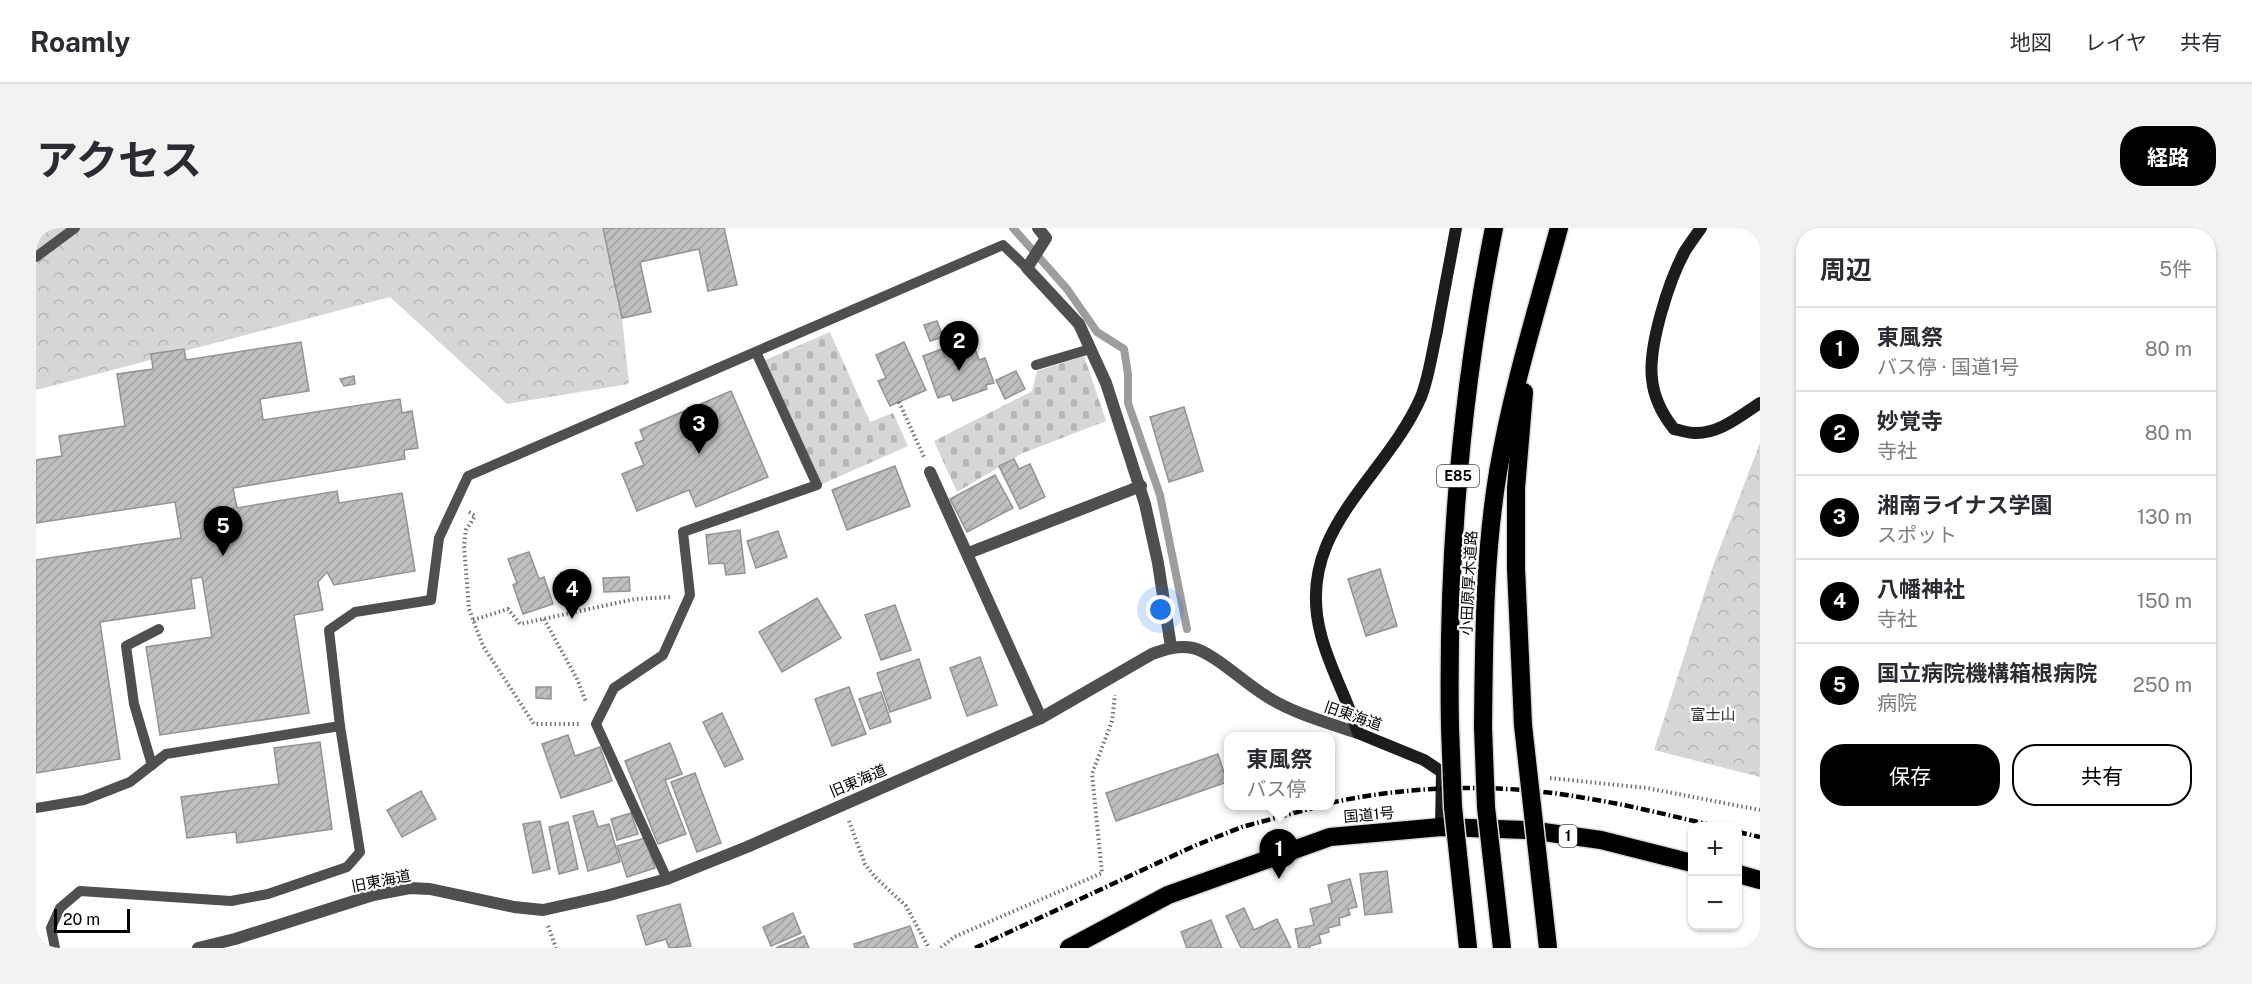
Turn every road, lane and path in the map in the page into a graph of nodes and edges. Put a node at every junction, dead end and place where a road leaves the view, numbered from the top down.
1 (75, 228) edge
2 (1038, 228) edge
3 (1456, 228) edge
4 (1494, 228) edge
5 (1559, 228) edge
6 (1701, 228) edge
7 (1048, 235) edge
8 (36, 257) edge
9 (1027, 268) junction
10 (1527, 345) junction
11 (1090, 349) junction
12 (756, 352) junction
13 (1036, 365) dead end
14 (899, 402) dead end
15 (1760, 404) edge
16 (930, 472) joint
17 (1141, 486) junction
18 (455, 504) junction
19 (971, 552) dead end
20 (690, 595) junction
21 (544, 619) junction
22 (473, 620) junction
23 (159, 630) dead end
24 (1171, 647) junction
25 (1118, 674) junction
26 (577, 679) dead end
27 (1041, 718) junction
28 (596, 724) junction
29 (340, 726) junction
30 (1358, 733) junction
31 (152, 765) junction
32 (1539, 777) dead end
33 (842, 804) junction
34 (36, 808) edge
35 (1760, 810) edge
36 (1441, 827) junction
37 (1688, 862) edge
38 (1742, 875) edge
39 (667, 879) junction
40 (1760, 880) edge
41 (55, 948) edge
42 (198, 948) edge
43 (929, 948) edge
44 (941, 948) edge
45 (1069, 948) edge
46 (1468, 948) edge
47 (1502, 948) edge
48 (1548, 948) edge

1 - 8 lane
2 - 7 street
3 - 30 street
4 - 46 highway, 小田原厚木道路 / E85, bridge
5 - 10 highway, 小田原厚木道路 / E85
6 - 15 street
7 - 9 street
9 - 11 street
9 - 12 lane
10 - 47 highway, 小田原厚木道路 / E85, bridge
10 - 48 highway, bridge
11 - 13 lane
11 - 17 street
12 - 18 lane
12 - 20 lane
14 - 16 path
16 - 27 street
17 - 19 street
17 - 24 street
18 - 22 path
18 - 29 lane
20 - 21 path
20 - 28 lane
21 - 22 path
21 - 26 path
22 - 28 path
23 - 31 lane
24 - 25 street, 旧東海道
24 - 30 street, 旧東海道
25 - 27 street, 旧東海道
25 - 44 path
27 - 33 street, 旧東海道
28 - 39 lane
29 - 31 lane
29 - 41 lane
30 - 36 street, 旧東海道
31 - 34 lane
32 - 35 path
33 - 39 street, 旧東海道
33 - 43 path
36 - 37 highway, 国道1号 / 1
36 - 45 highway, 国道1号 / 1
38 - 40 highway
39 - 42 street, 旧東海道

